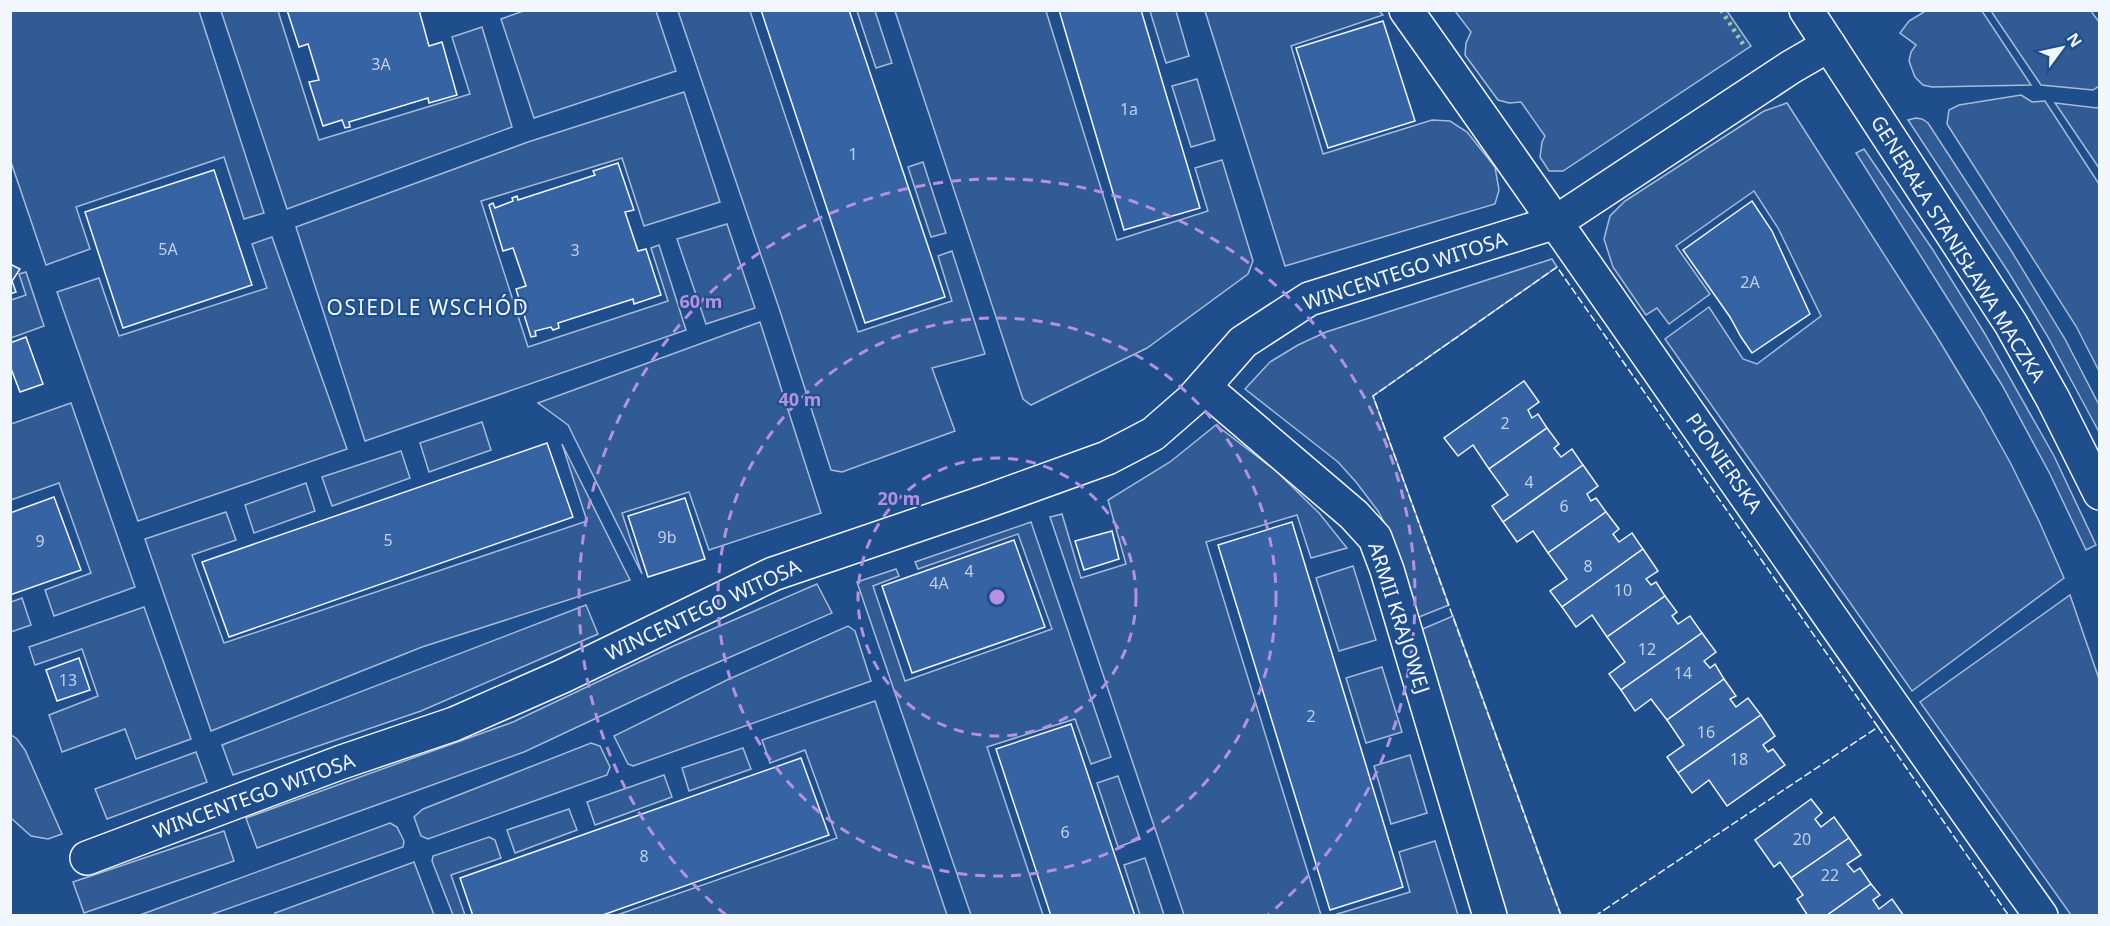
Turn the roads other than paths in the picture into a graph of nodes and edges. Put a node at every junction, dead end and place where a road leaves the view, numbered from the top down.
1 (1406, 10) edge
2 (1806, 10) edge
3 (1829, 45) junction
4 (1556, 222) junction
5 (1204, 387) junction
6 (2100, 493) edge
7 (87, 858) dead end
8 (1490, 915) edge
9 (2041, 915) edge

1 - 4 street, PIONIERSKA
2 - 3 street, GENERAŁA STANISŁAWA MACZKA
3 - 4 street, WINCENTEGO WITOSA
3 - 6 street, GENERAŁA STANISŁAWA MACZKA
4 - 5 street, WINCENTEGO WITOSA
4 - 9 street, PIONIERSKA
5 - 7 street, WINCENTEGO WITOSA
5 - 8 street, ARMII KRAJOWEJ

